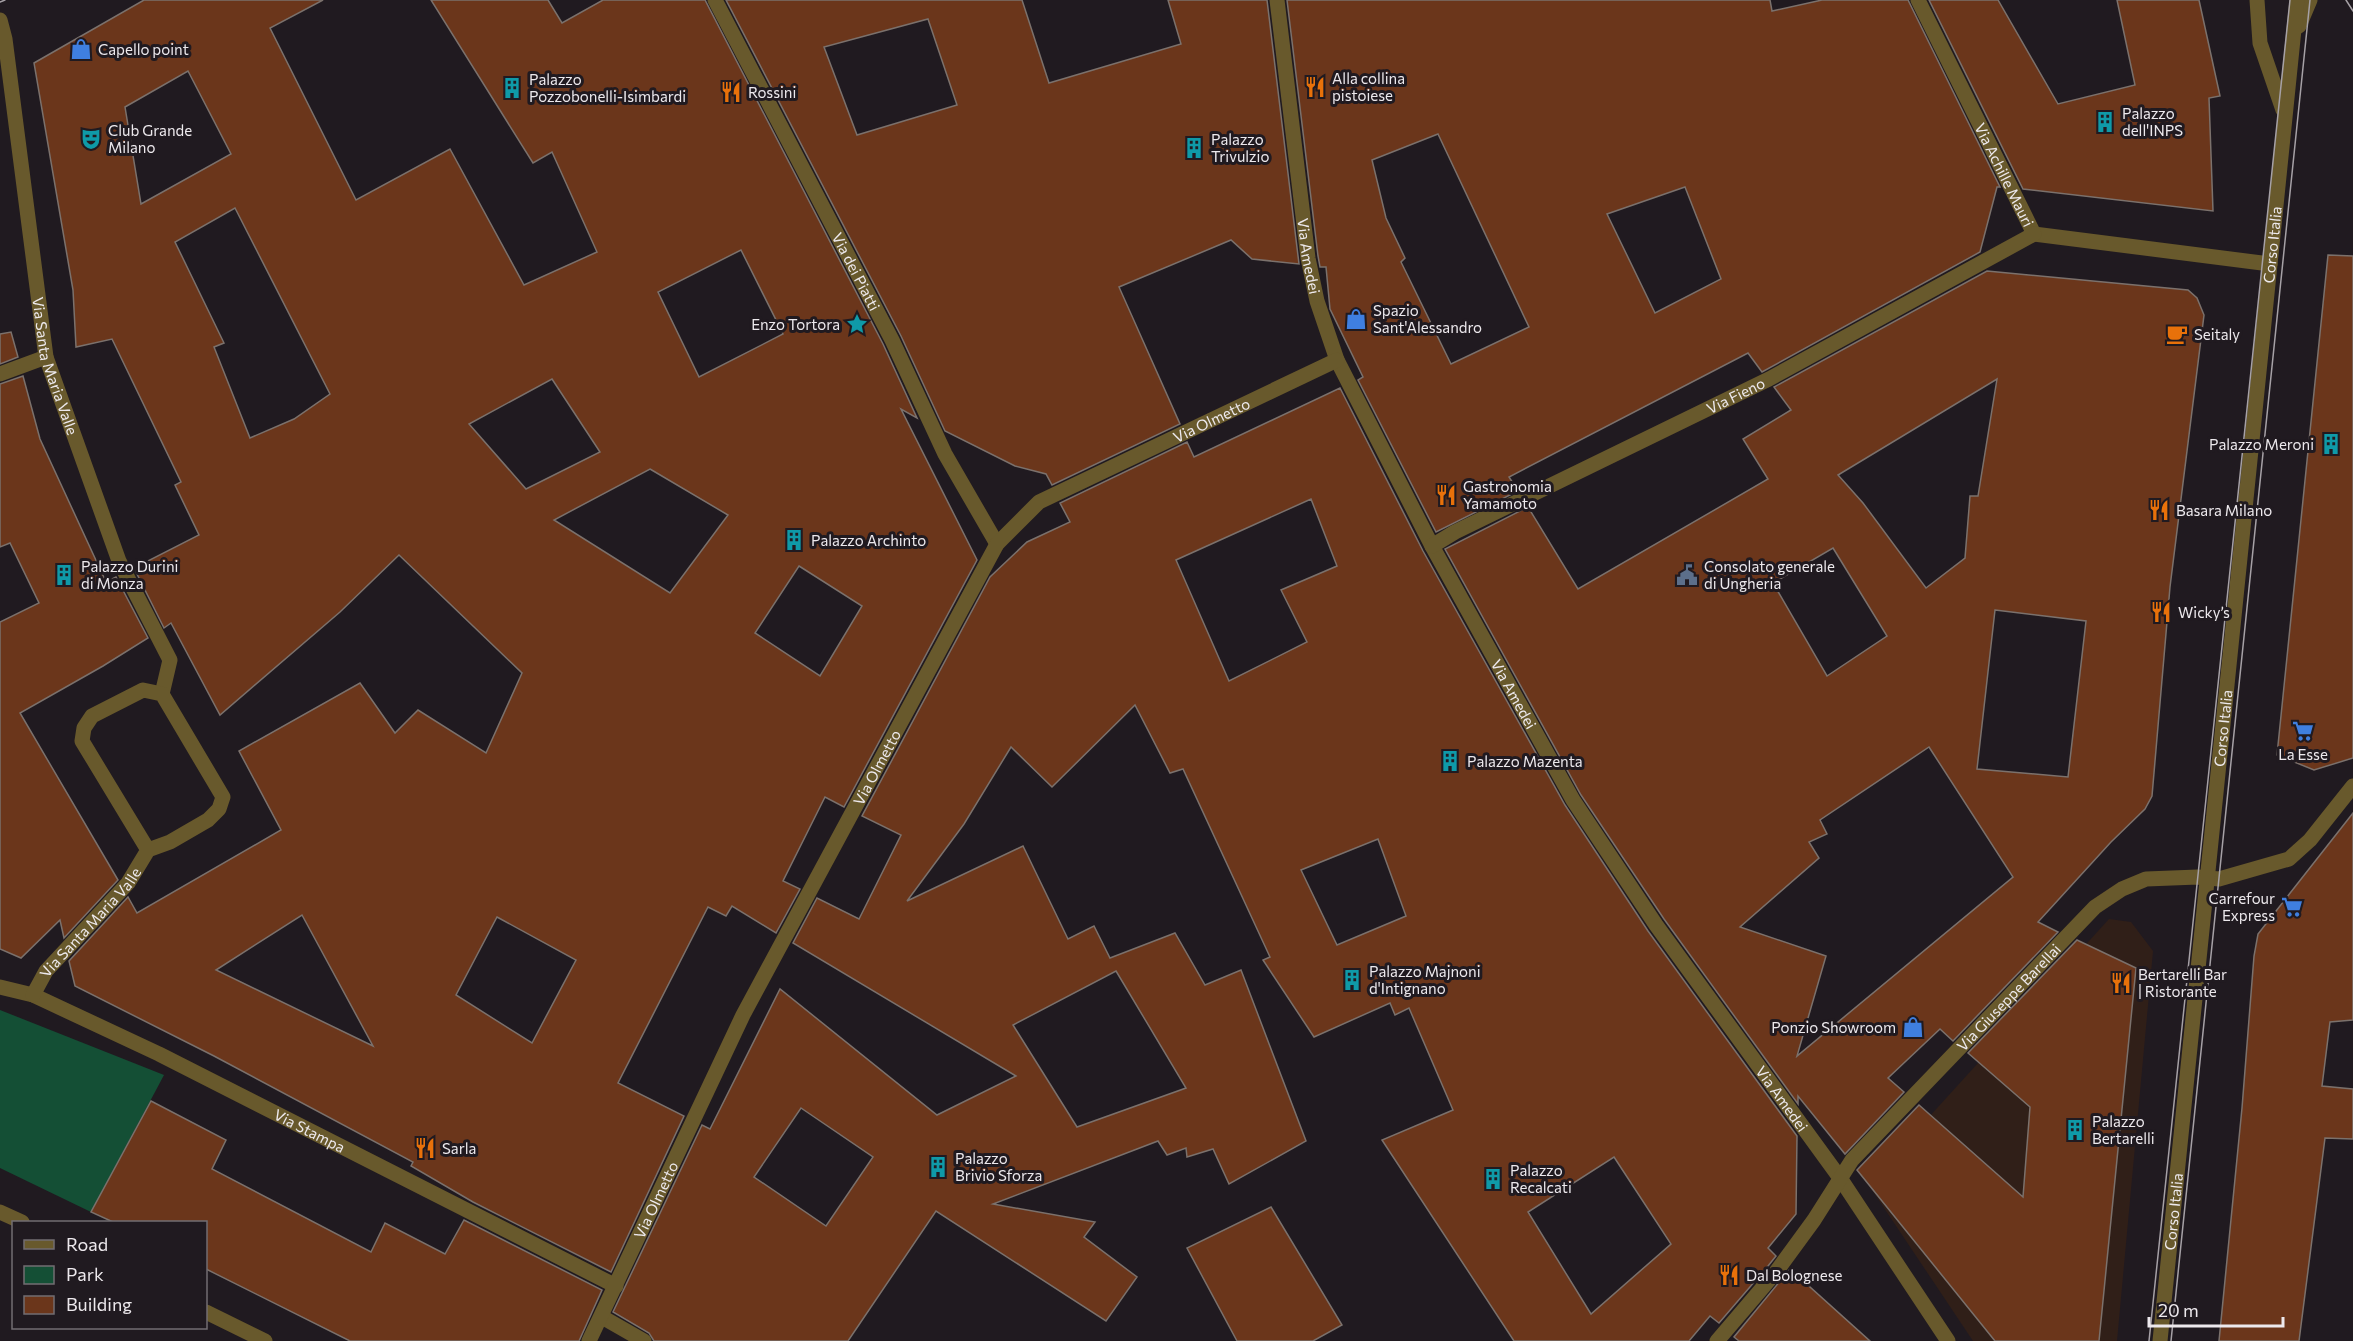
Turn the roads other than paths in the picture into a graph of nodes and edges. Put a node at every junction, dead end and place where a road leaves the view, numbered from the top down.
1 (715, 0) edge
2 (1277, 0) edge
3 (1918, 0) edge
4 (2258, 0) edge
5 (2297, 0) edge
6 (2310, 0) edge
7 (0, 20) edge
8 (2291, 45) junction
9 (2285, 116) junction
10 (2034, 234) junction
11 (2270, 264) junction
12 (46, 357) junction
13 (1337, 360) junction
14 (0, 374) edge
15 (997, 544) junction
16 (1432, 546) junction
17 (162, 694) junction
18 (2353, 786) edge
19 (148, 850) junction
20 (2209, 878) junction
21 (0, 987) edge
22 (33, 995) junction
23 (1840, 1178) junction
24 (0, 1212) edge
25 (20, 1221) edge
26 (616, 1286) junction
27 (207, 1313) edge
28 (602, 1317) junction
29 (265, 1341) edge
30 (589, 1341) edge
31 (644, 1341) edge
32 (1717, 1341) edge
33 (1948, 1341) edge
34 (2160, 1341) edge

1 - 15 street, Via dei Piatti
2 - 13 street, Via Amedei
3 - 10 street, Via Achille Mauri
4 - 9 street
5 - 8 street, Corso Italia
6 - 8 street
7 - 12 street, Via Santa Maria Valle
8 - 9 street, Corso Italia
9 - 11 street, Corso Italia
10 - 11 street, Via Achille Mauri
10 - 16 street, Via Fieno
11 - 20 street, Corso Italia
12 - 14 street
12 - 17 street, Via Santa Maria Valle
13 - 15 street, Via Olmetto
13 - 16 street, Via Amedei
15 - 26 street, Via Olmetto
16 - 23 street, Via Amedei
17 - 19 street, Via Santa Maria Valle
17 - 19 street, Via Santa Maria Valle
18 - 20 street, Via Giuseppe Barellai
19 - 22 street, Via Santa Maria Valle
20 - 23 street, Via Giuseppe Barellai
20 - 34 street, Corso Italia
21 - 22 street, Via Stampa
22 - 26 street, Via Stampa
23 - 32 street, Via Giuseppe Barellai
23 - 33 street, Via Amedei
24 - 25 street
26 - 28 street, Via Olmetto
27 - 29 street
28 - 30 street, Via Olmetto
28 - 31 street

